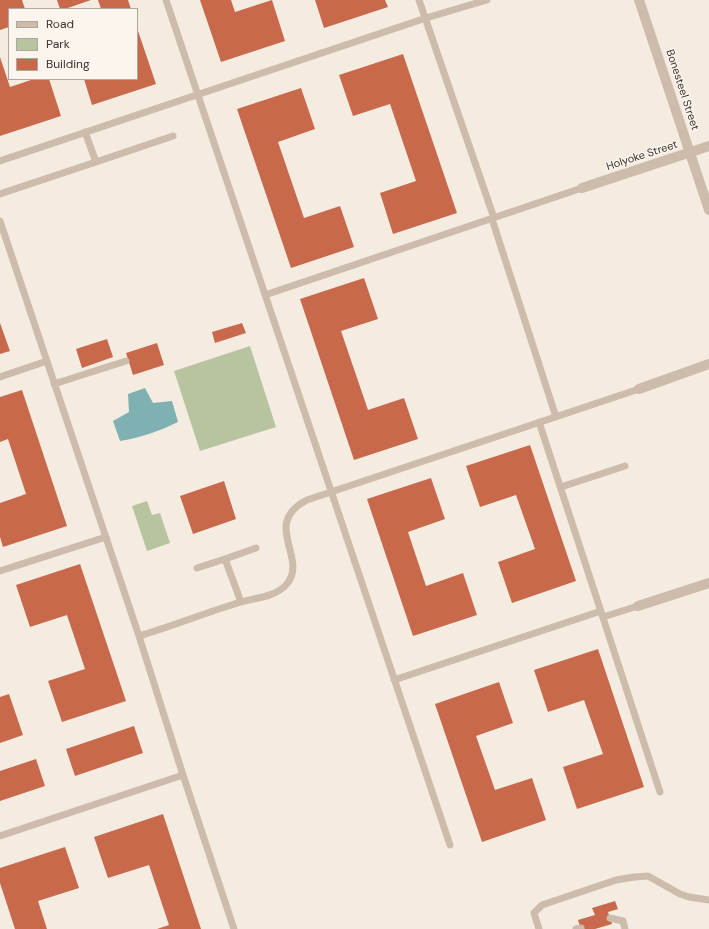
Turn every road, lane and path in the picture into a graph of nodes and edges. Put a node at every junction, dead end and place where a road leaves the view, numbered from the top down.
1 (166, 0) edge
2 (419, 0) edge
3 (487, 0) edge
4 (639, 0) edge
5 (426, 18) junction
6 (198, 94) junction
7 (86, 132) junction
8 (173, 136) dead end
9 (709, 146) edge
10 (690, 153) junction
11 (0, 160) edge
12 (96, 162) junction
13 (582, 188) joint
14 (0, 194) edge
15 (709, 210) edge
16 (493, 218) junction
17 (0, 221) edge
18 (265, 295) junction
19 (47, 361) junction
20 (126, 361) dead end
21 (709, 364) edge
22 (0, 377) edge
23 (54, 384) junction
24 (639, 389) joint
25 (556, 417) junction
26 (539, 422) junction
27 (625, 466) dead end
28 (561, 487) junction
29 (331, 492) junction
30 (106, 537) junction
31 (256, 548) dead end
32 (225, 559) junction
33 (197, 568) dead end
34 (0, 571) edge
35 (709, 583) edge
36 (241, 602) junction
37 (638, 606) joint
38 (602, 614) junction
39 (140, 636) junction
40 (394, 680) junction
41 (183, 775) junction
42 (660, 792) dead end
43 (0, 836) edge
44 (450, 845) dead end
45 (709, 900) edge
46 (610, 918) dead end
47 (234, 929) edge
48 (539, 929) edge
49 (625, 929) edge

1 - 6 lane
2 - 5 lane
3 - 5 lane
4 - 10 street, Bonesteel Street
5 - 6 lane
5 - 16 lane
6 - 7 lane
6 - 18 lane
7 - 11 lane
7 - 12 lane
8 - 12 lane
9 - 10 street, Holyoke Street
10 - 13 street, Holyoke Street
10 - 15 street, Bonesteel Street
12 - 14 lane
13 - 16 lane
16 - 18 lane
16 - 25 lane
17 - 19 lane
18 - 29 lane
19 - 22 lane
19 - 23 lane
20 - 23 lane
21 - 24 street
23 - 30 lane
24 - 25 lane
25 - 26 lane
26 - 28 lane
26 - 29 lane
27 - 28 lane
28 - 38 lane
29 - 36 lane
29 - 40 lane
30 - 34 lane
30 - 39 lane
31 - 32 lane
32 - 33 lane
32 - 36 lane
35 - 37 street
36 - 39 lane
37 - 38 lane
38 - 40 lane
38 - 42 lane
39 - 41 lane
40 - 44 lane
41 - 43 lane
41 - 47 lane
45 - 48 lane
46 - 49 lane

